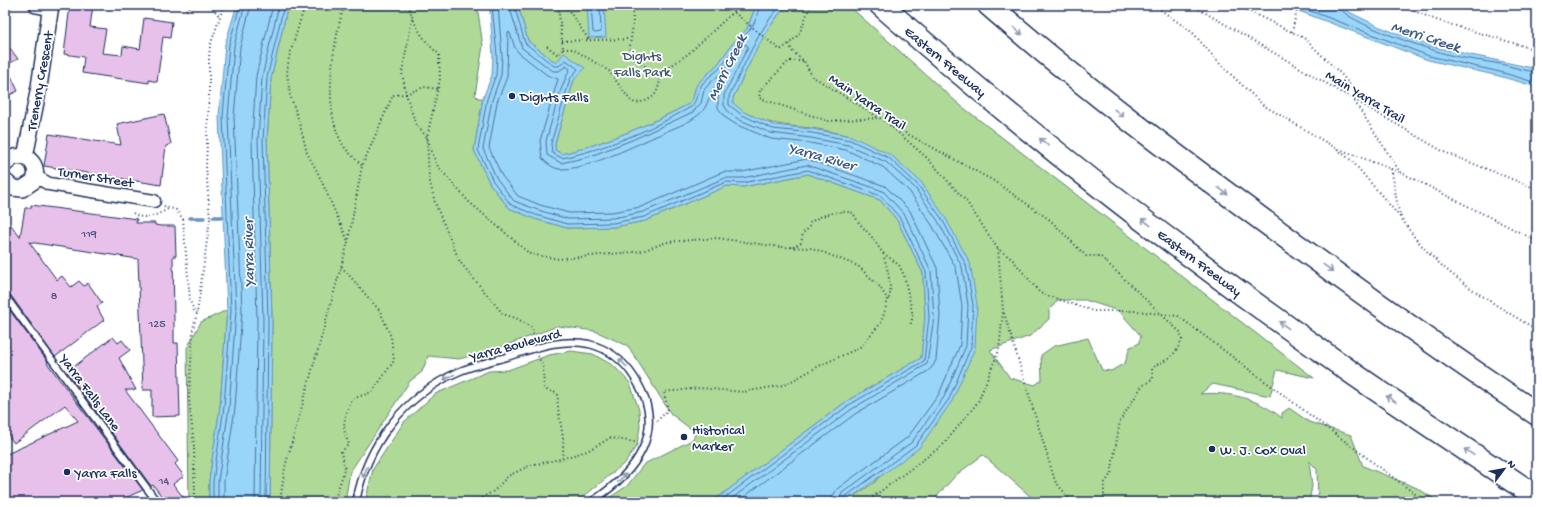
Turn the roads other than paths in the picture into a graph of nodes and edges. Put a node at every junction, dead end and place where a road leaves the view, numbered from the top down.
1 (32, 5) edge
2 (881, 5) edge
3 (989, 5) edge
4 (51, 8) edge
5 (25, 157) junction
6 (5, 164) edge
7 (36, 176) junction
8 (8, 190) edge
9 (154, 201) road end
10 (5, 296) edge
11 (1537, 414) edge
12 (1537, 497) edge
13 (158, 502) edge
14 (356, 502) edge
15 (591, 502) edge

1 - 4 lane
12 -> 2 highway, Eastern Freeway
3 -> 11 highway
4 - 5 street, Trenerry Crescent
5 - 6 street
5 - 7 street
7 - 8 street
7 - 9 street, Turner Street
10 - 13 lane, Yarra Falls Lane
15 -> 14 lane, Yarra Boulevard

